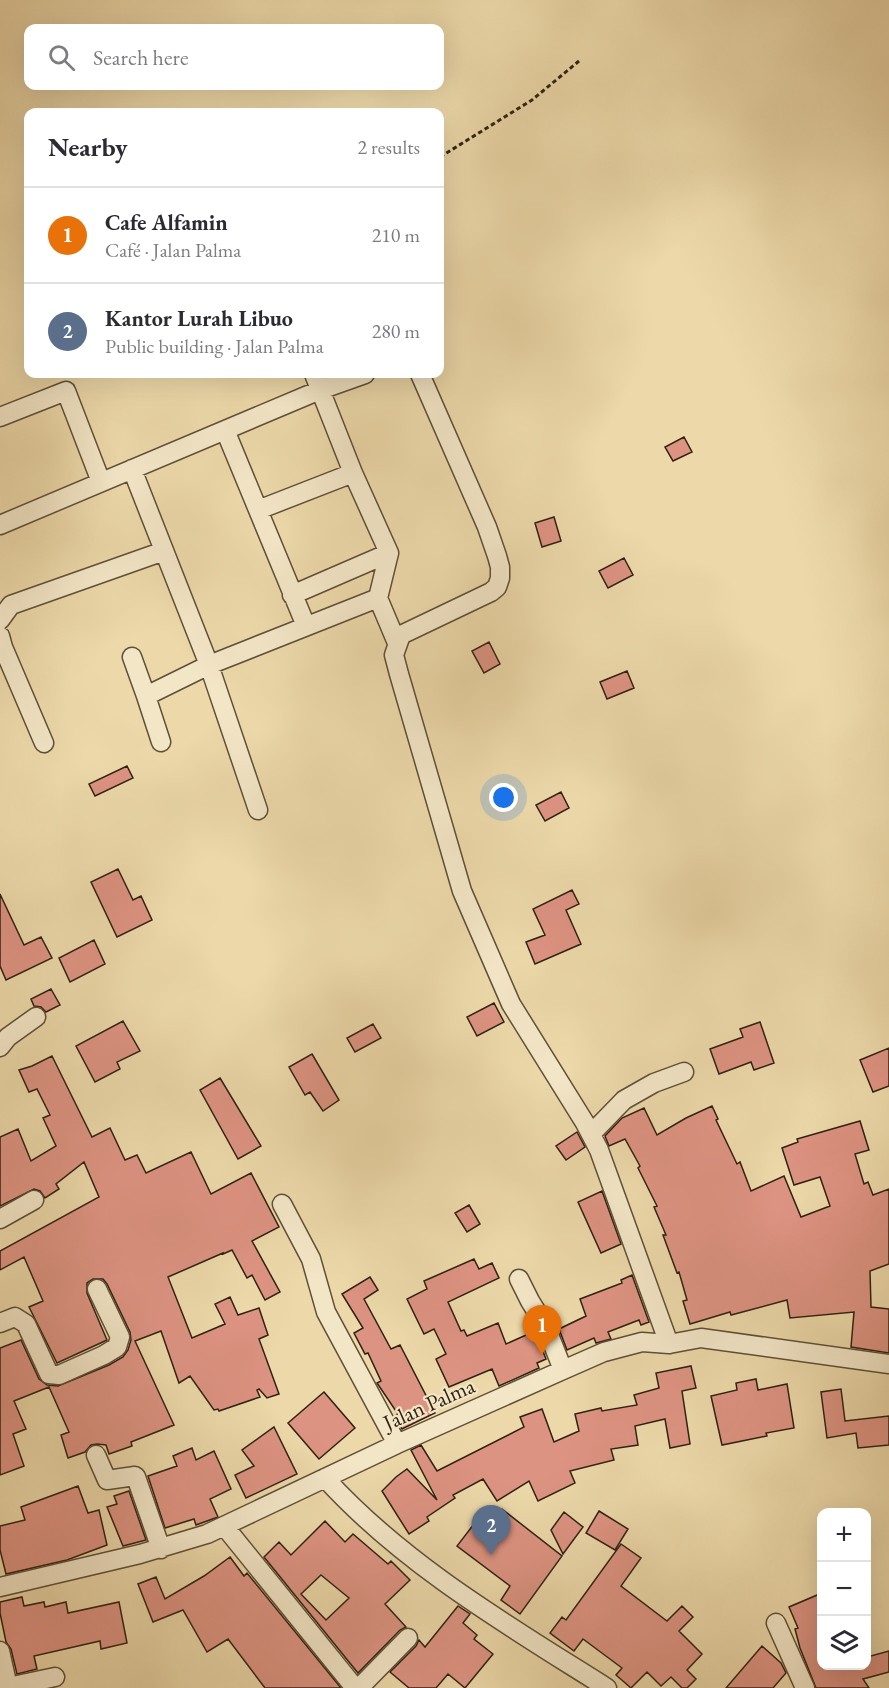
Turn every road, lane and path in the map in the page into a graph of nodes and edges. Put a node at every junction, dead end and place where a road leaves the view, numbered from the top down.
1 (579, 61) dead end
2 (444, 155) edge
3 (341, 378) edge
4 (422, 378) edge
5 (317, 382) edge
6 (0, 417) edge
7 (225, 430) junction
8 (132, 469) junction
9 (353, 473) junction
10 (101, 482) junction
11 (258, 510) junction
12 (0, 525) edge
13 (164, 551) junction
14 (389, 553) junction
15 (292, 595) junction
16 (378, 598) junction
17 (0, 620) edge
18 (306, 626) junction
19 (0, 636) edge
20 (397, 644) junction
21 (132, 657) dead end
22 (209, 665) junction
23 (146, 696) junction
24 (44, 742) dead end
25 (161, 742) dead end
26 (258, 810) dead end
27 (36, 1017) dead end
28 (0, 1047) edge
29 (684, 1072) dead end
30 (591, 1134) junction
31 (34, 1200) dead end
32 (282, 1204) dead end
33 (0, 1219) edge
34 (519, 1279) dead end
35 (97, 1289) dead end
36 (0, 1323) edge
37 (669, 1344) junction
38 (889, 1364) edge
39 (563, 1370) junction
40 (397, 1444) junction
41 (96, 1455) dead end
42 (325, 1479) junction
43 (225, 1527) junction
44 (161, 1549) junction
45 (0, 1587) edge
46 (776, 1623) dead end
47 (408, 1638) dead end
48 (0, 1651) edge
49 (55, 1677) dead end
50 (5, 1688) edge
51 (357, 1688) edge
52 (607, 1688) edge
53 (805, 1688) edge

1 - 2 path
3 - 5 street
4 - 20 street
5 - 7 street
5 - 9 street
6 - 10 street
7 - 8 street
7 - 11 street
8 - 10 street
8 - 13 street
9 - 11 street
9 - 14 street
10 - 12 street
11 - 15 street
13 - 17 street
13 - 22 street
14 - 15 street
14 - 16 street
15 - 18 street
16 - 18 street
16 - 20 street
18 - 22 street
19 - 24 street
20 - 30 street
21 - 23 street
22 - 23 street
22 - 26 street
23 - 25 street
27 - 28 street
29 - 30 street
30 - 37 street
31 - 33 street
32 - 40 street
34 - 39 street
35 - 36 street
37 - 38 street, Jalan Palma
37 - 39 street, Jalan Palma
39 - 40 street, Jalan Palma
40 - 42 street, Jalan Palma
41 - 44 street
42 - 43 street, Jalan Palma
42 - 52 street
43 - 44 street, Jalan Palma
43 - 51 street
44 - 45 street, Jalan Palma
46 - 53 street
47 - 51 street
48 - 50 street
49 - 50 street

